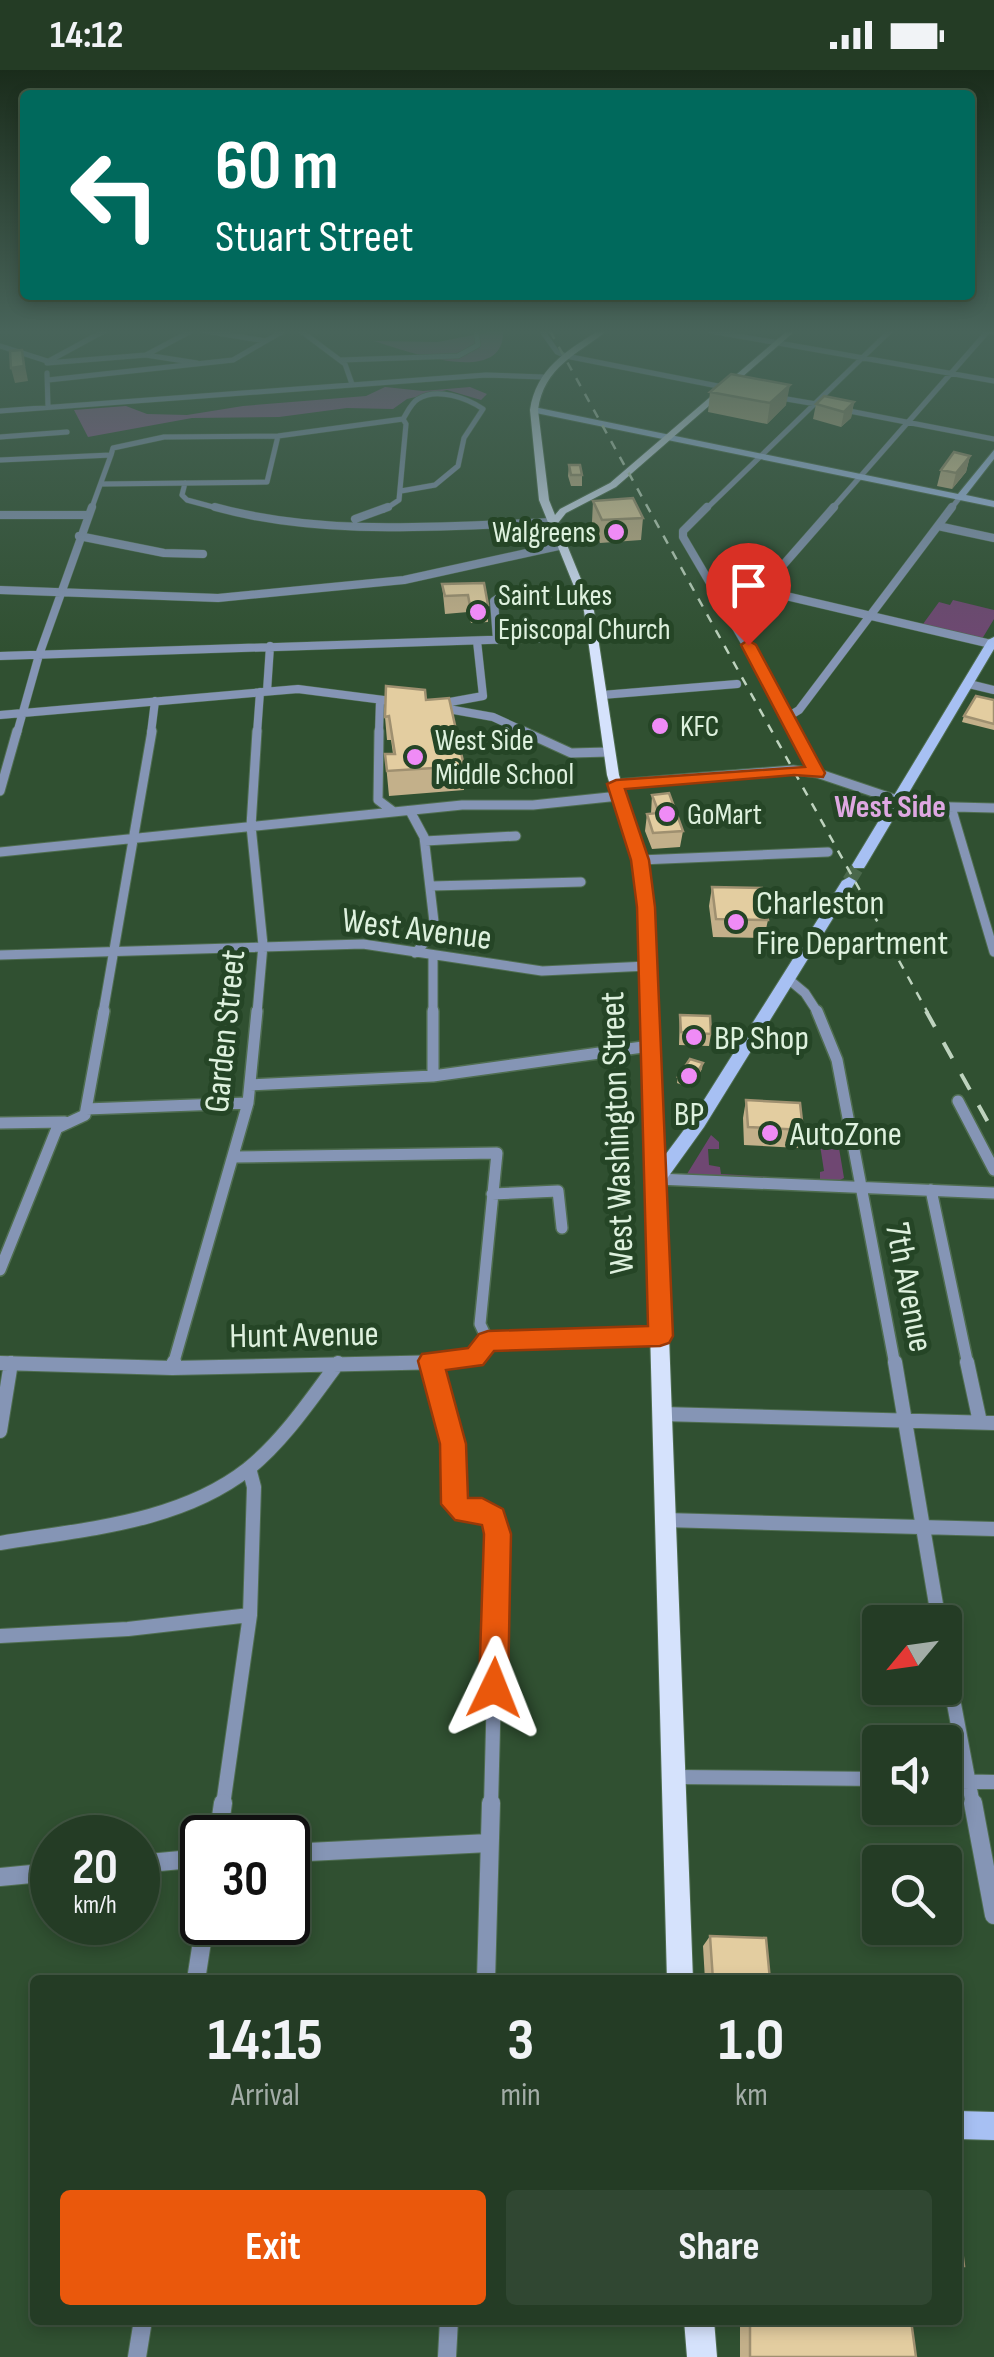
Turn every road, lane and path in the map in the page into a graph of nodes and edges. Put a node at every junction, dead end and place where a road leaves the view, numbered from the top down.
1 (161, 438) edge
2 (278, 438) edge
3 (405, 438) edge
4 (464, 438) edge
5 (537, 438) edge
6 (666, 438) edge
7 (671, 438) edge
8 (780, 438) edge
9 (892, 438) edge
10 (994, 453) edge
11 (111, 456) junction
12 (761, 456) junction
13 (0, 460) edge
14 (857, 476) junction
15 (185, 483) junction
16 (102, 484) junction
17 (543, 487) junction
18 (401, 491) junction
19 (960, 498) junction
20 (578, 503) junction
21 (994, 504) edge
22 (0, 515) edge
23 (87, 515) junction
24 (554, 522) junction
25 (336, 523) junction
26 (938, 526) junction
27 (79, 536) junction
28 (994, 538) edge
29 (564, 545) junction
30 (203, 554) dead end
31 (709, 578) junction
32 (0, 590) edge
33 (760, 590) junction
34 (60, 591) junction
35 (509, 591) dead end
36 (872, 616) junction
37 (734, 620) junction
38 (548, 638) dead end
39 (497, 640) junction
40 (477, 641) junction
41 (993, 642) edge
42 (270, 646) junction
43 (39, 654) junction
44 (0, 656) edge
45 (737, 684) dead end
46 (969, 684) junction
47 (994, 690) edge
48 (264, 692) junction
49 (602, 695) junction
50 (380, 700) junction
51 (154, 702) junction
52 (414, 704) edge
53 (23, 713) junction
54 (0, 715) edge
55 (790, 716) junction
56 (609, 752) junction
57 (817, 773) junction
58 (617, 790) junction
59 (0, 791) edge
60 (897, 800) junction
61 (951, 807) junction
62 (994, 808) edge
63 (410, 811) junction
64 (394, 812) junction
65 (251, 826) junction
66 (516, 836) dead end
67 (134, 838) junction
68 (425, 841) junction
69 (0, 852) edge
70 (828, 852) dead end
71 (640, 860) junction
72 (859, 865) tunnel mouth
73 (848, 881) tunnel mouth
74 (581, 882) dead end
75 (431, 886) junction
76 (992, 941) edge
77 (263, 945) junction
78 (113, 951) junction
79 (994, 952) edge
80 (415, 953) junction
81 (0, 955) edge
82 (433, 956) junction
83 (648, 966) junction
84 (787, 978) junction
85 (650, 1046) junction
86 (433, 1076) junction
87 (250, 1085) junction
88 (958, 1101) dead end
89 (248, 1103) junction
90 (86, 1109) junction
91 (65, 1122) junction
92 (0, 1123) edge
93 (234, 1156) junction
94 (994, 1170) edge
95 (657, 1179) junction
96 (860, 1188) junction
97 (931, 1190) junction
98 (994, 1193) edge
99 (492, 1194) junction
100 (562, 1228) dead end
101 (0, 1270) edge
102 (660, 1336) junction
103 (488, 1341) junction
104 (430, 1361) junction
105 (338, 1362) junction
106 (6, 1363) edge
107 (172, 1368) junction
108 (662, 1414) junction
109 (906, 1421) junction
110 (987, 1422) edge
111 (0, 1431) edge
112 (249, 1468) junction
113 (665, 1520) junction
114 (922, 1528) junction
115 (994, 1529) edge
116 (0, 1544) edge
117 (936, 1605) edge
118 (250, 1615) junction
119 (1, 1640) edge
120 (954, 1705) edge
121 (676, 1776) junction
122 (862, 1779) edge
123 (962, 1782) edge
124 (968, 1782) junction
125 (994, 1782) edge
126 (221, 1815) edge
127 (489, 1843) junction
128 (310, 1853) edge
129 (30, 1874) edge
130 (0, 1876) edge
131 (994, 1915) edge
132 (201, 1945) edge
133 (197, 1975) edge
134 (486, 1975) edge
135 (680, 1975) edge
136 (962, 2125) edge
137 (994, 2126) edge
138 (141, 2325) edge
139 (449, 2325) edge
140 (699, 2325) edge
141 (137, 2357) edge
142 (447, 2357) edge
143 (702, 2357) edge

1 - 11 street
2 - 15 street
3 - 18 street
4 - 18 street
5 - 17 main road, West Washington Street
6 - 20 main road
7 - 12 main road
8 - 12 street
9 - 14 street
10 - 19 main road
11 - 13 street
11 - 16 street
12 - 14 main road
12 - 31 street
14 - 19 main road
14 - 33 street
15 - 16 street
15 - 25 street
16 - 23 street
17 - 20 main road
17 - 24 main road, West Washington Street
18 - 25 street
19 - 21 main road
19 - 26 street
20 - 24 main road
22 - 23 street
23 - 27 street
24 - 25 street
24 - 29 main road, West Washington Street
26 - 28 street
26 - 36 street
27 - 30 street
27 - 34 street
29 - 34 street
29 - 49 main road, West Washington Street
31 - 33 street
31 - 37 street
32 - 34 street
33 - 36 street
33 - 37 street
34 - 43 street
35 - 39 street
36 - 41 street
36 - 55 street
37 - 55 street
38 - 39 street
39 - 40 street
40 - 42 street
40 - 56 street
41 - 46 main road
42 - 43 street
42 - 48 street, Garden Street
43 - 44 street
43 - 53 street
45 - 49 street
46 - 47 street
46 - 60 main road
48 - 50 street
48 - 51 street
48 - 65 street, Garden Street
49 - 56 main road, West Washington Street
50 - 52 street
50 - 64 street
51 - 53 street
51 - 67 street
53 - 54 street
53 - 59 street
55 - 57 street
56 - 58 main road, West Washington Street
57 - 58 street
57 - 60 street
58 - 63 street
58 - 71 main road, West Washington Street
60 - 61 street
60 - 72 main road
61 - 62 street
61 - 76 street
63 - 64 street
63 - 68 street
64 - 65 street
65 - 67 street
65 - 77 street, Garden Street
66 - 68 street
67 - 69 street
67 - 78 street
68 - 75 street
70 - 71 street
71 - 83 main road, West Washington Street
73 - 84 main road
74 - 75 street
75 - 80 street
76 - 79 street
77 - 78 street, West Avenue
77 - 80 street, West Avenue
77 - 87 street, Garden Street
78 - 81 street, West Avenue
78 - 90 street
80 - 82 street, West Avenue
82 - 83 street, West Avenue
82 - 86 street
83 - 85 main road, West Washington Street
84 - 95 main road
84 - 96 street, 7th Avenue
85 - 86 street
85 - 95 main road, West Washington Street
86 - 87 street
87 - 89 street, Garden Street
88 - 94 street
89 - 90 street
89 - 93 street, Garden Street
90 - 91 street
91 - 92 street
91 - 101 street
93 - 99 street
93 - 107 street, Garden Street
95 - 96 street
95 - 102 main road, West Washington Street
96 - 97 street
96 - 109 street, 7th Avenue
97 - 98 street
97 - 110 street
99 - 100 street
99 - 103 street
102 - 103 street, Hunt Avenue
102 - 108 main road, West Washington Street
103 - 104 street, Hunt Avenue
104 - 105 street, Hunt Avenue
104 - 127 street
105 - 107 street, Hunt Avenue
105 - 112 street
106 - 107 street, Hunt Avenue
106 - 111 street
108 - 109 street
108 - 113 main road, West Washington Street
109 - 110 street
109 - 114 street, 7th Avenue
112 - 116 street
112 - 118 street
113 - 114 street
113 - 121 main road, West Washington Street
114 - 115 street
114 - 117 street, 7th Avenue
118 - 119 street
118 - 126 street
120 - 124 street
121 - 122 street
121 - 135 main road, West Washington Street
123 - 124 street
124 - 125 street
124 - 131 street
127 - 128 street
127 - 134 street
129 - 130 street
132 - 133 street
136 - 137 main road
138 - 141 street
139 - 142 street
140 - 143 main road

